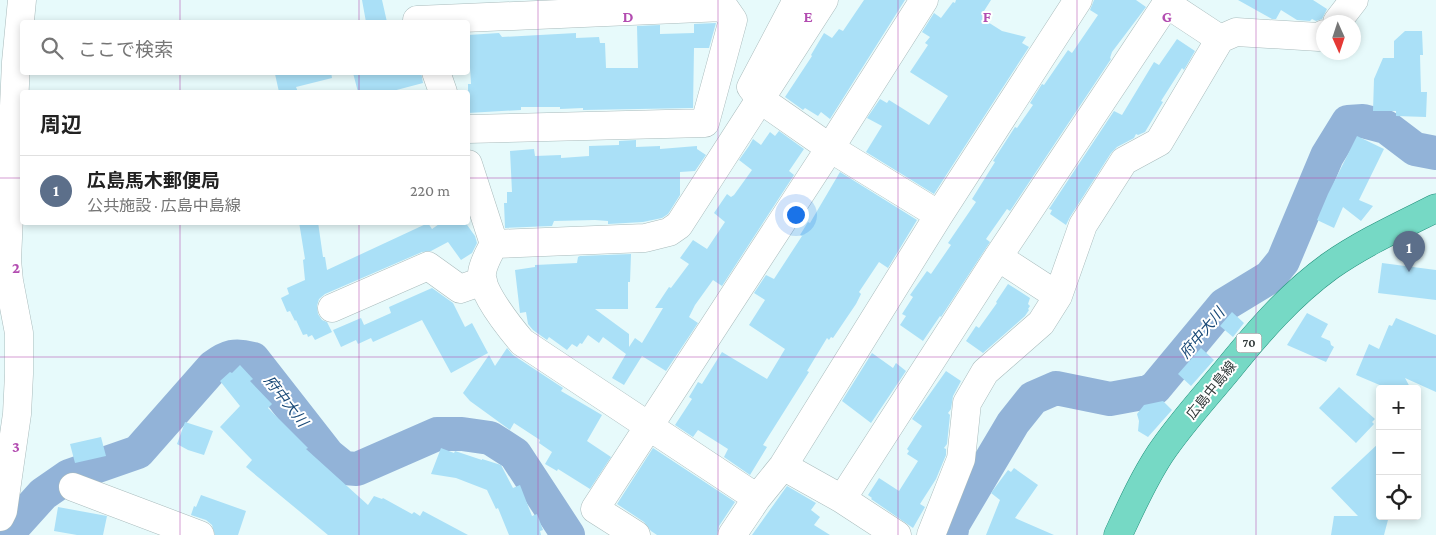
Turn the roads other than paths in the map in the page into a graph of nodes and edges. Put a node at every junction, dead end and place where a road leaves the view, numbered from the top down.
1 (22, 0) edge
2 (798, 0) edge
3 (824, 0) edge
4 (924, 0) edge
5 (1078, 0) edge
6 (1354, 0) edge
7 (1168, 2) edge
8 (417, 14) edge
9 (1342, 15) edge
10 (20, 20) edge
11 (20, 21) edge
12 (1316, 37) edge
13 (1220, 39) junction
14 (437, 75) edge
15 (442, 90) edge
16 (761, 100) junction
17 (470, 129) edge
18 (830, 148) junction
19 (470, 170) edge
20 (1436, 208) edge
21 (939, 215) junction
22 (494, 244) junction
23 (998, 258) junction
24 (483, 281) junction
25 (1058, 296) junction
26 (332, 308) dead end
27 (650, 426) junction
28 (783, 466) junction
29 (73, 487) dead end
30 (757, 498) junction
31 (842, 499) junction
32 (0, 518) edge
33 (200, 535) edge
34 (636, 535) edge
35 (732, 535) edge
36 (897, 535) edge
37 (931, 535) edge
38 (1118, 535) edge

1 - 10 street
2 - 16 street
3 - 16 street
4 - 18 street
5 - 21 street
6 - 9 street
7 - 13 street
7 - 23 street
8 - 17 street
11 - 32 street
12 - 13 street
13 - 25 street
14 - 15 street
16 - 18 street
16 - 22 street
18 - 21 street
18 - 27 street
19 - 22 street
20 - 38 main road, 広島中島線 / 70
21 - 28 street
22 - 24 street
23 - 25 street
23 - 31 street
24 - 26 street
24 - 27 street
25 - 37 street
27 - 30 street
27 - 34 street
28 - 30 street
28 - 31 street
29 - 33 street
30 - 35 street
31 - 36 street

